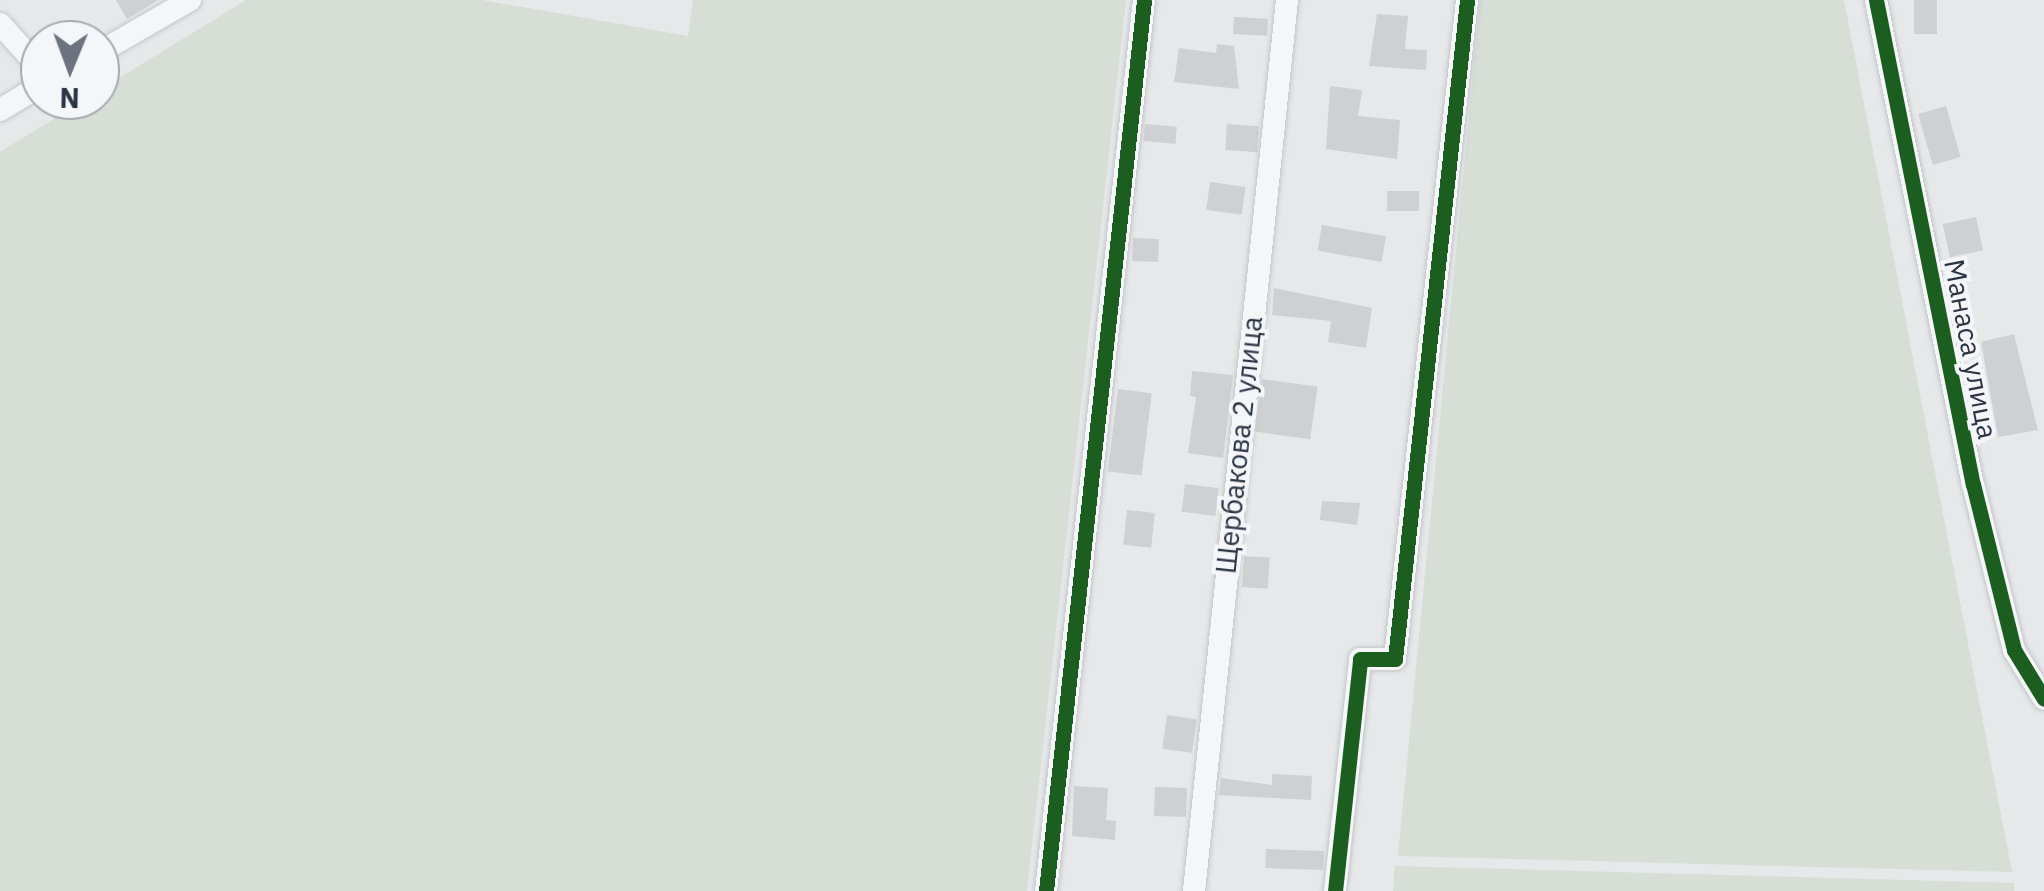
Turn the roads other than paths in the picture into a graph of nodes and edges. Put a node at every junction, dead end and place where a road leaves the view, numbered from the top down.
1 (190, 0) edge
2 (1144, 0) edge
3 (1287, 0) edge
4 (1467, 0) edge
5 (1876, 0) edge
6 (0, 24) edge
7 (120, 40) edge
8 (20, 46) edge
9 (2044, 696) edge
10 (1046, 891) edge
11 (1194, 891) edge
12 (1335, 891) edge

1 - 7 street
2 - 10 street
3 - 11 street, Щербакова 2 улица
4 - 12 street
5 - 9 street, Манаса улица
6 - 8 street

